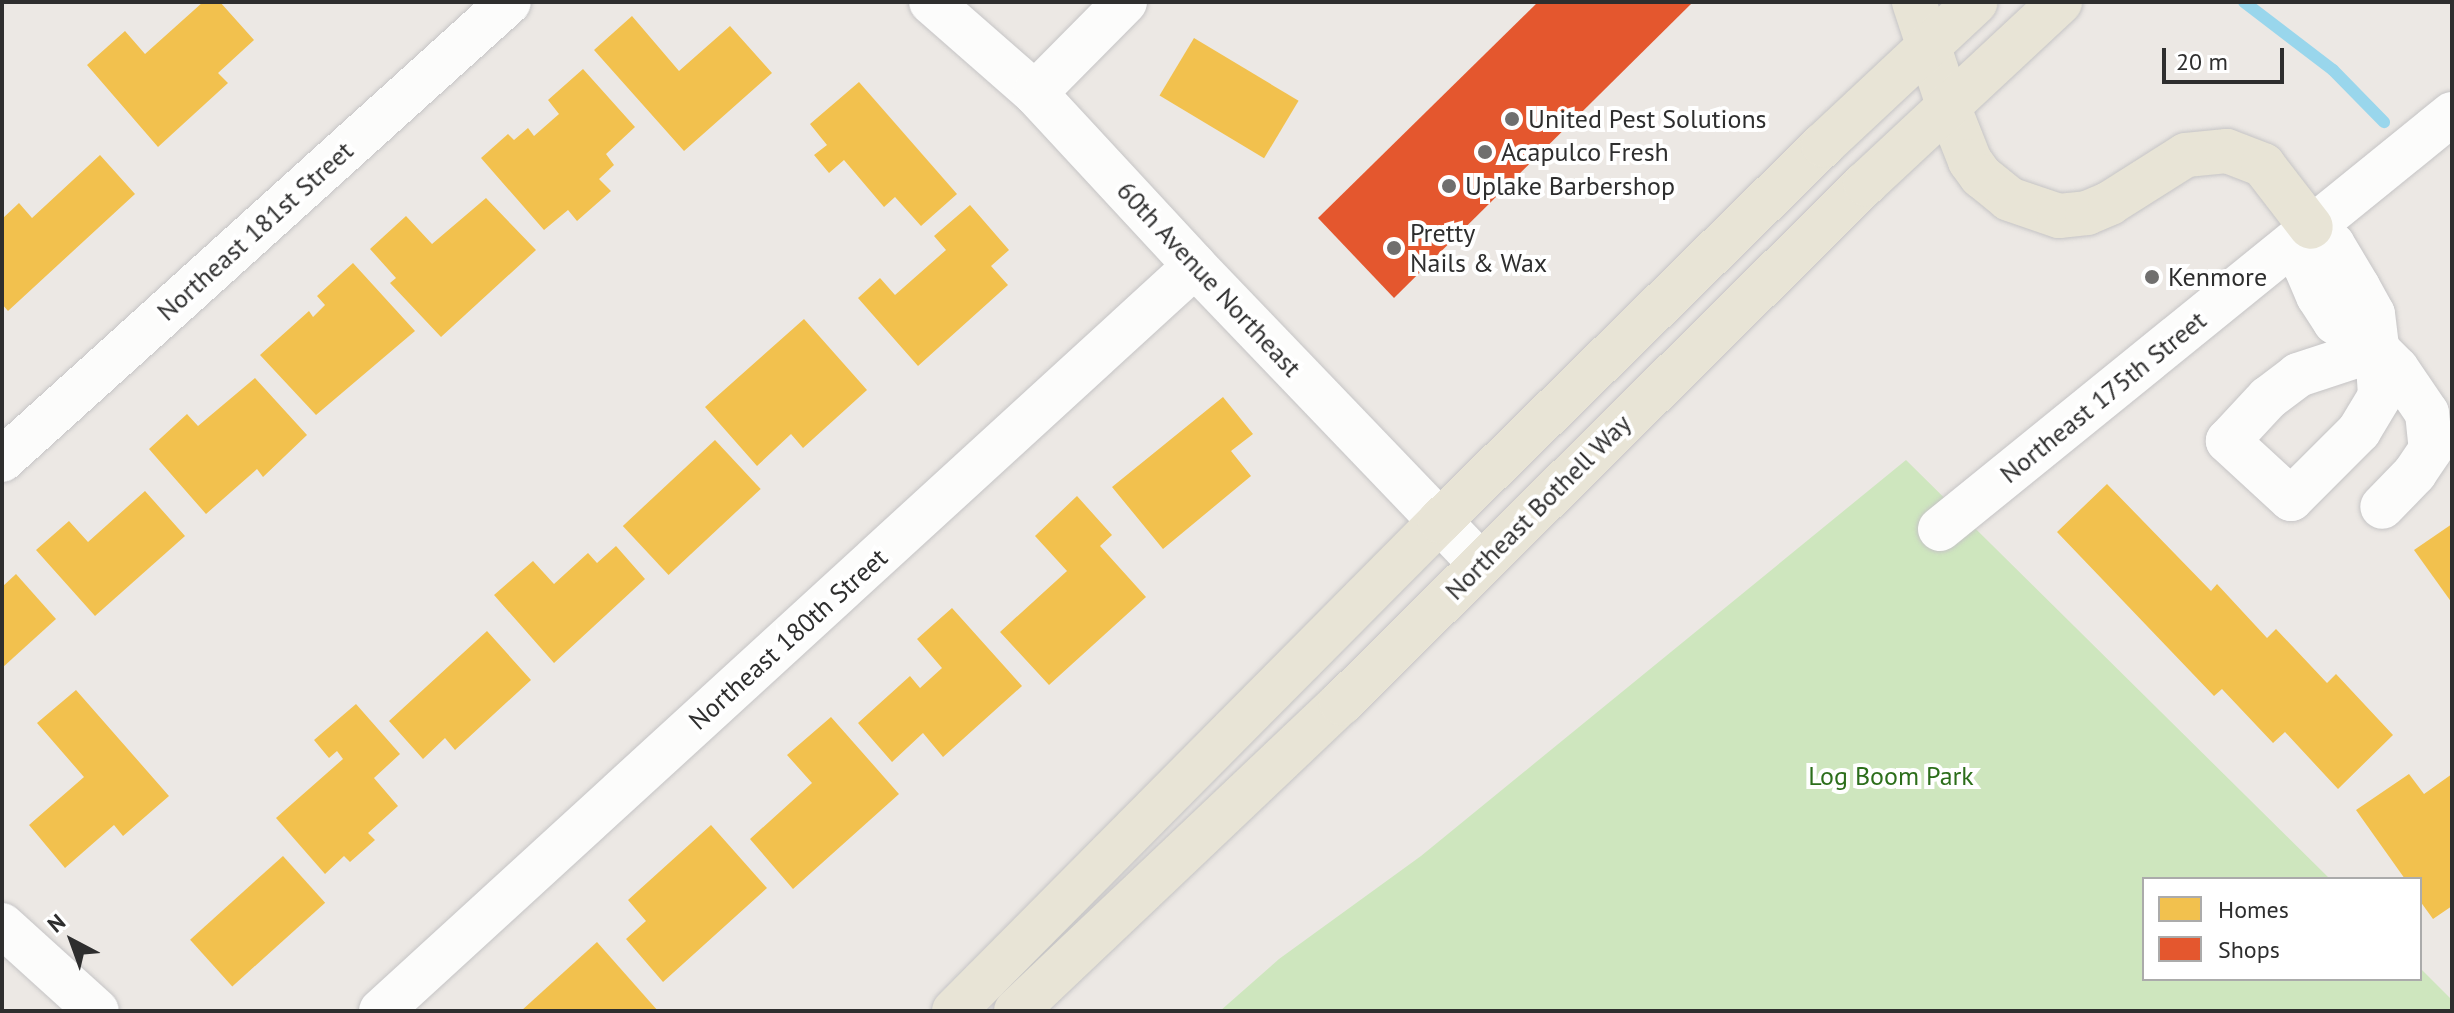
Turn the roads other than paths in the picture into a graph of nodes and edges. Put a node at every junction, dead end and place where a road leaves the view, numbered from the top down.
1 (509, 2) edge
2 (931, 2) edge
3 (1125, 2) edge
4 (1914, 2) edge
5 (2060, 2) edge
6 (1966, 6) edge
7 (1928, 48) junction
8 (1035, 93) junction
9 (1958, 99) junction
10 (2452, 114) edge
11 (2311, 227) junction
12 (1195, 266) junction
13 (2, 460) edge
14 (2382, 507) dead end
15 (1440, 521) junction
16 (1940, 529) dead end
17 (1480, 563) junction
18 (2, 925) edge
19 (97, 1011) edge
20 (381, 1011) edge
21 (954, 1011) edge
22 (1016, 1011) edge

1 - 13 street, Northeast 181st Street
2 - 8 street, 60th Avenue Northeast
3 - 8 street
4 - 7 main road
5 - 9 main road, Northeast Bothell Way
6 - 7 main road
6 - 9 main road
7 - 9 main road
7 - 15 main road
8 - 12 street, 60th Avenue Northeast
9 - 11 main road
9 - 17 main road, Northeast Bothell Way
10 - 11 street, Northeast 175th Street
11 - 14 street
11 - 16 street, Northeast 175th Street
12 - 15 street, 60th Avenue Northeast
12 - 20 street, Northeast 180th Street
15 - 17 street, 60th Avenue Northeast
15 - 21 main road
17 - 22 main road, Northeast Bothell Way
18 - 19 street

